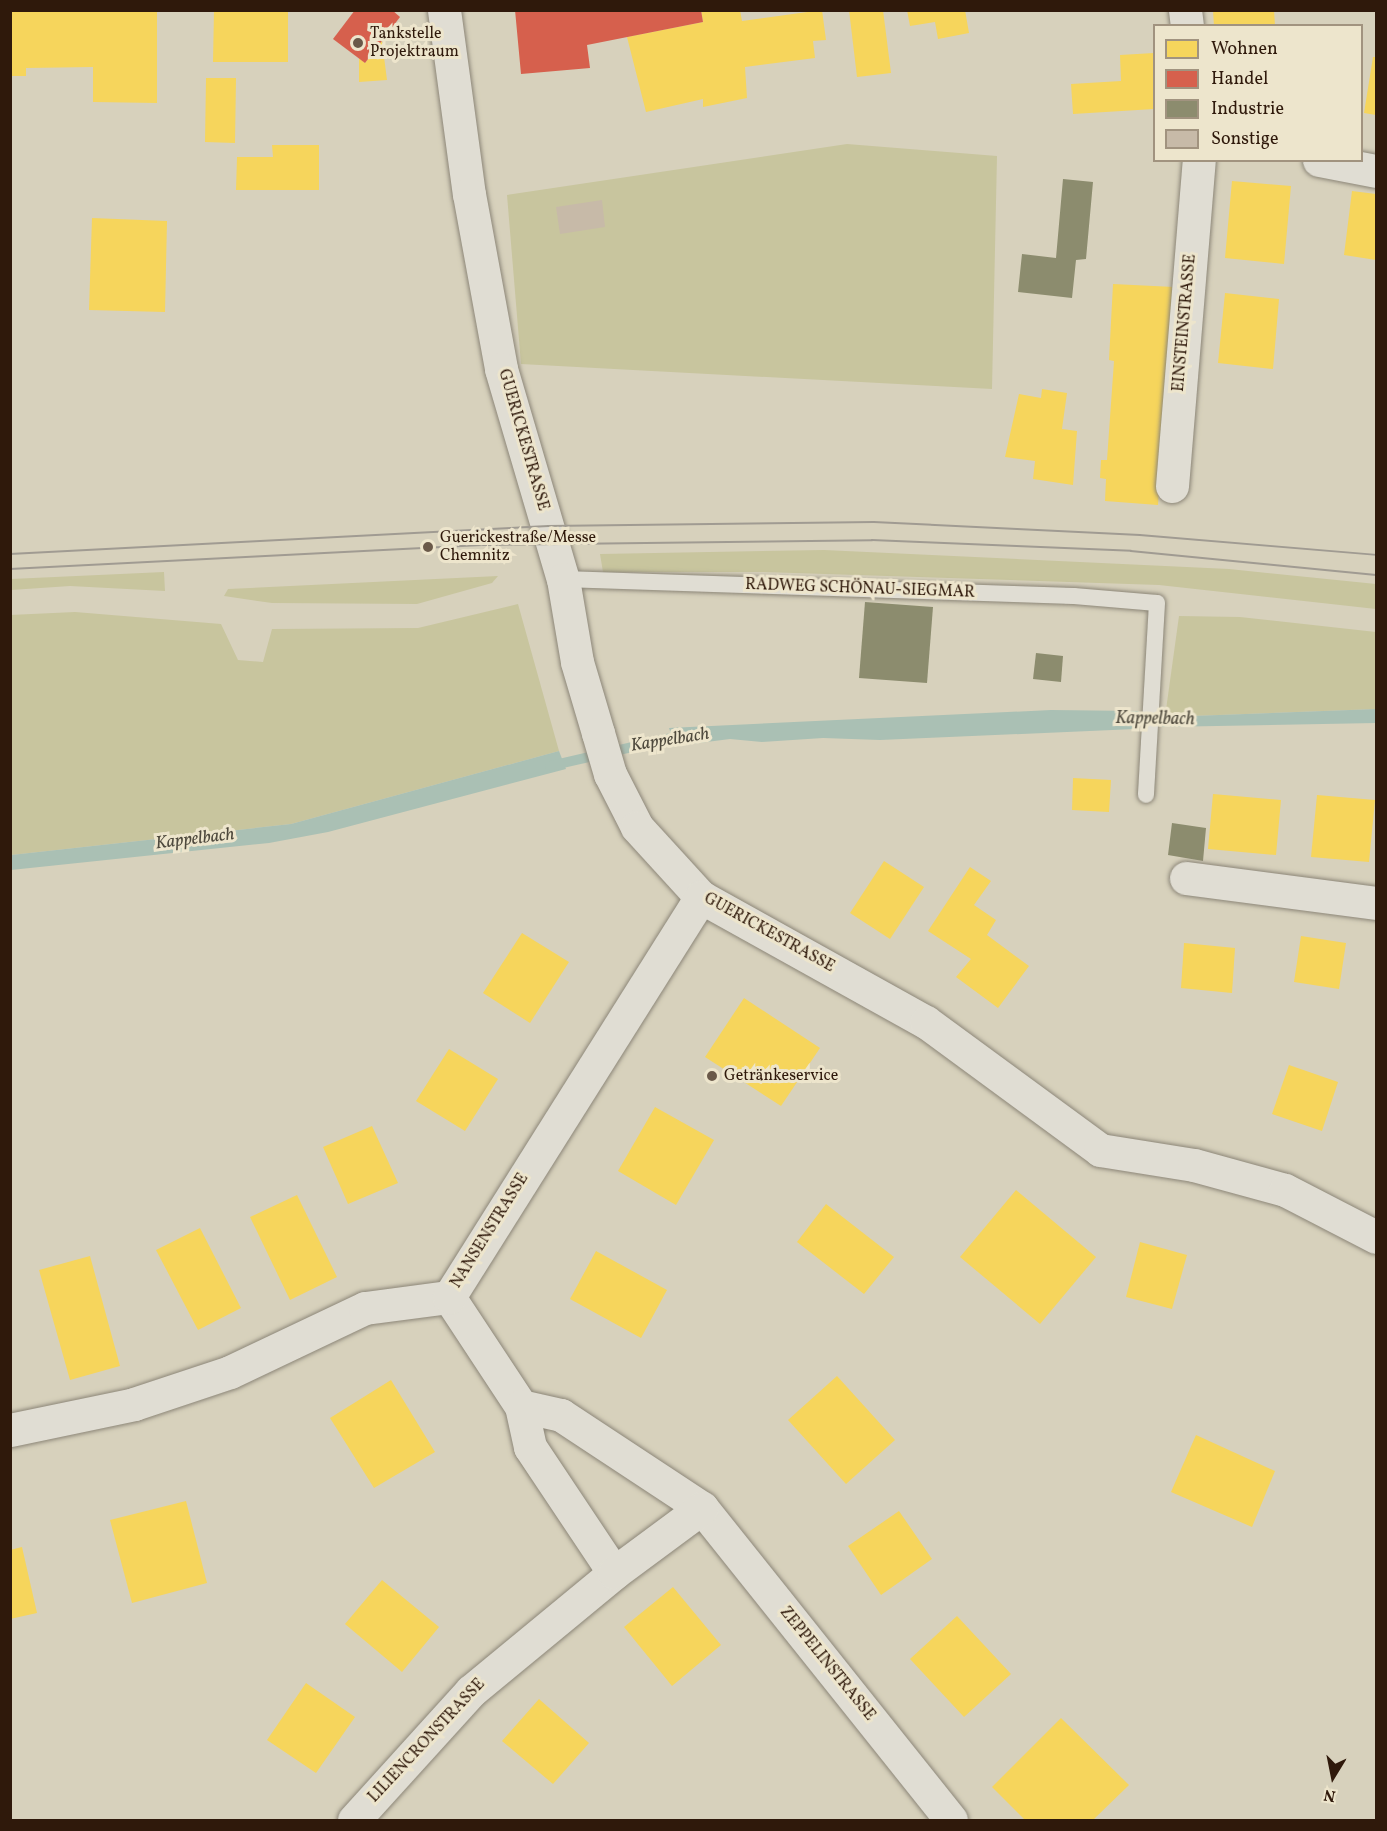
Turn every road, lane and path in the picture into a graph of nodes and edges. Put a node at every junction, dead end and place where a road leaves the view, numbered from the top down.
1 (444, 10) edge
2 (1199, 162) edge
3 (1330, 162) edge
4 (1377, 171) edge
5 (1172, 486) dead end
6 (563, 579) junction
7 (1146, 795) dead end
8 (1186, 878) dead end
9 (701, 897) junction
10 (1377, 903) edge
11 (1377, 1238) edge
12 (449, 1297) junction
13 (521, 1406) junction
14 (10, 1430) edge
15 (702, 1508) junction
16 (615, 1573) junction
17 (354, 1821) edge
18 (951, 1821) edge

1 - 6 street, GUERICKESTRASSE
2 - 5 street, EINSTEINSTRASSE
3 - 4 street
6 - 7 lane, RADWEG SCHÖNAU-SIEGMAR
6 - 9 street, GUERICKESTRASSE
8 - 10 street
9 - 11 street, GUERICKESTRASSE
9 - 12 street, NANSENSTRASSE
12 - 13 street
12 - 14 street, NANSENSTRASSE
13 - 15 street, ZEPPELINSTRASSE
13 - 16 street
15 - 16 street
15 - 18 street, ZEPPELINSTRASSE
16 - 17 street, LILIENCRONSTRASSE

